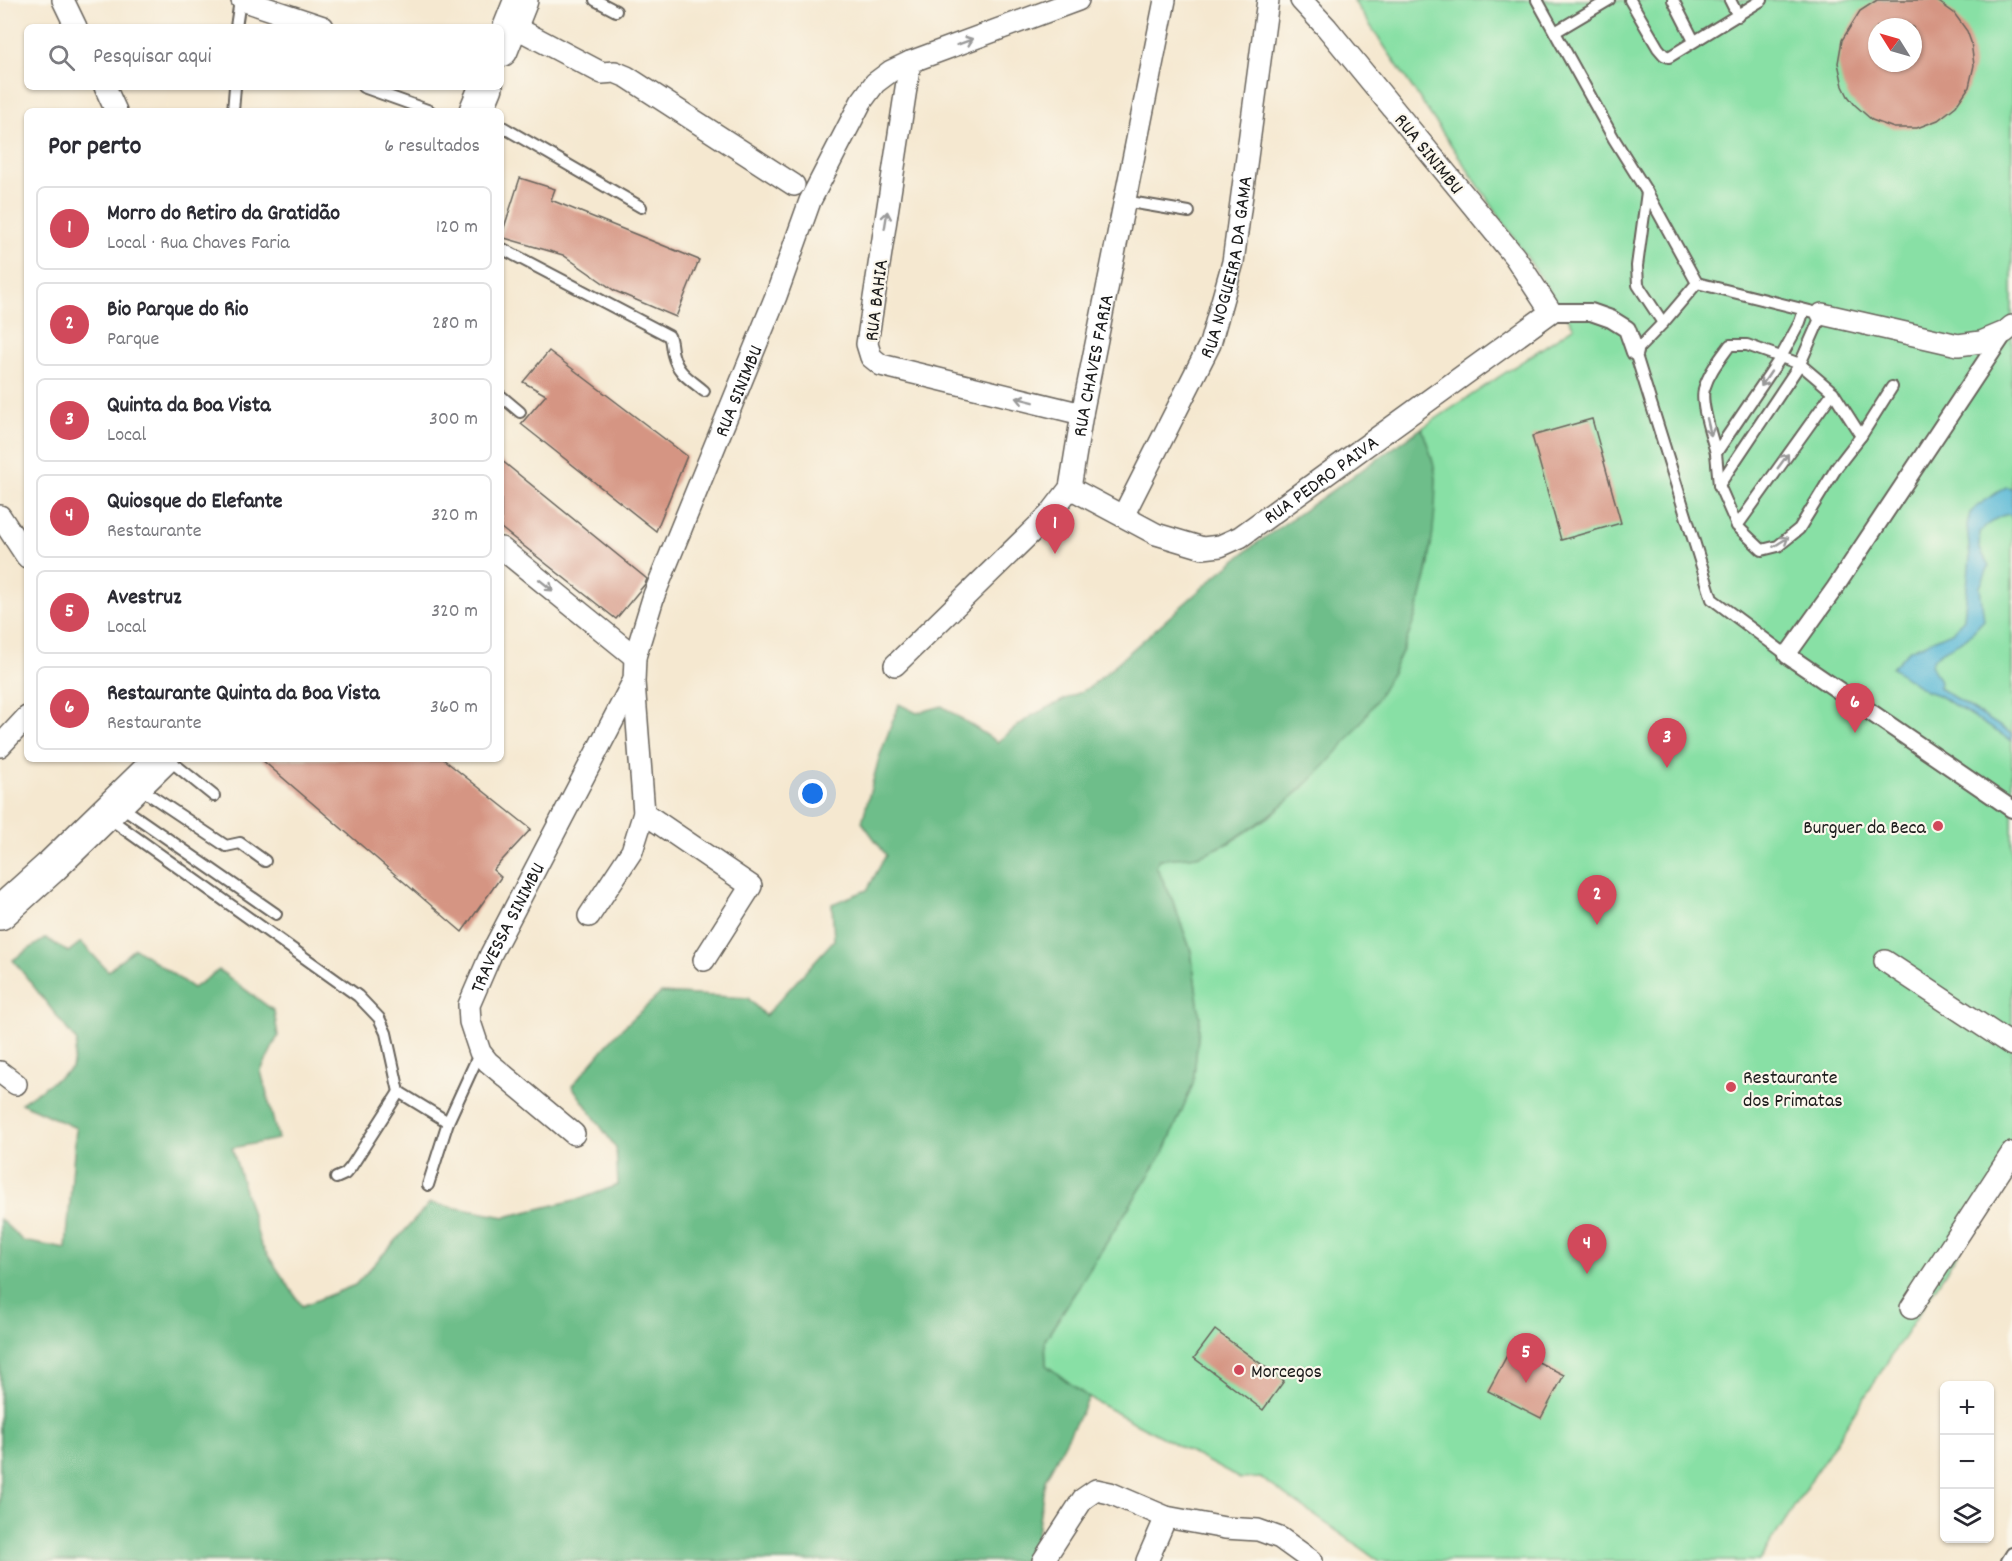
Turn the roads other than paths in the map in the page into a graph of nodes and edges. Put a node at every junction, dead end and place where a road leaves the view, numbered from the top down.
1 (63, 0) edge
2 (241, 0) edge
3 (595, 0) edge
4 (1078, 0) edge
5 (1165, 0) edge
6 (1268, 0) edge
7 (1301, 0) edge
8 (1537, 0) edge
9 (1609, 0) edge
10 (1630, 0) edge
11 (1673, 0) edge
12 (1730, 0) edge
13 (1762, 0) edge
14 (616, 11) dead end
15 (1738, 16) junction
16 (75, 24) edge
17 (237, 24) edge
18 (314, 24) edge
19 (511, 25) edge
20 (1555, 32) junction
21 (1694, 41) junction
22 (910, 62) junction
23 (106, 90) edge
24 (235, 90) edge
25 (371, 90) edge
26 (485, 90) edge
27 (115, 108) edge
28 (232, 108) edge
29 (422, 108) edge
30 (477, 108) edge
31 (504, 128) edge
32 (794, 185) dead end
33 (1647, 192) junction
34 (1124, 201) junction
35 (641, 207) dead end
36 (1189, 212) dead end
37 (504, 250) edge
38 (1697, 283) junction
39 (1551, 312) junction
40 (1813, 312) junction
41 (1663, 323) junction
42 (2008, 329) edge
43 (1635, 352) junction
44 (1781, 357) junction
45 (1800, 364) junction
46 (1892, 387) dead end
47 (704, 391) dead end
48 (1833, 392) junction
49 (504, 399) edge
50 (520, 412) dead end
51 (1082, 414) junction
52 (1860, 436) junction
53 (1716, 453) junction
54 (1719, 485) junction
55 (1070, 488) junction
56 (0, 516) edge
57 (1123, 516) junction
58 (1737, 526) junction
59 (504, 550) edge
60 (24, 553) edge
61 (1787, 655) junction
62 (635, 657) junction
63 (895, 665) dead end
64 (634, 682) junction
65 (24, 720) edge
66 (0, 746) edge
67 (159, 762) edge
68 (172, 762) edge
69 (213, 796) dead end
70 (119, 801) junction
71 (2012, 809) edge
72 (644, 813) junction
73 (265, 861) dead end
74 (0, 913) edge
75 (276, 914) dead end
76 (589, 916) dead end
77 (704, 960) dead end
78 (1885, 961) dead end
79 (2012, 1045) edge
80 (480, 1052) junction
81 (399, 1092) junction
82 (448, 1122) junction
83 (574, 1134) dead end
84 (2012, 1153) edge
85 (336, 1178) dead end
86 (428, 1185) dead end
87 (1911, 1308) dead end
88 (1166, 1517) junction
89 (2012, 1553) edge
90 (1043, 1561) edge
91 (1147, 1561) edge
92 (1312, 1561) edge
93 (2007, 1561) edge

1 - 16 street
2 - 17 lane
2 - 18 street
3 - 14 lane
22 -> 4 street, RUA SINIMBU
5 - 34 street, RUA CHAVES FARIA
6 - 57 street, RUA NOGUEIRA DA GAMA
7 - 39 street, RUA SINIMBU
8 - 20 lane
9 - 20 lane
10 - 21 lane
11 - 21 lane
12 - 15 lane
13 - 15 lane
15 - 21 lane
19 - 32 street
20 - 33 lane
51 -> 22 street, RUA BAHIA
22 - 62 street, RUA SINIMBU
23 - 27 street
24 - 28 lane
25 - 29 lane
26 - 30 main road
31 - 35 lane
33 - 38 lane
33 - 41 lane
34 - 36 lane
34 - 51 street, RUA CHAVES FARIA
37 - 47 lane
38 - 40 lane
38 - 41 lane
39 - 43 street
39 - 57 street, RUA PEDRO PAIVA
40 - 42 street
40 - 44 lane
40 - 45 lane
41 - 43 lane
42 - 61 street
43 - 61 lane
44 - 45 lane
44 -> 53 lane
44 -> 53 lane
45 - 48 lane
45 - 54 lane
46 - 52 lane
48 - 52 lane
58 -> 48 lane
49 - 50 lane
51 - 55 street, RUA CHAVES FARIA
58 -> 52 lane
53 - 54 lane
54 - 58 lane
55 - 57 street, RUA PEDRO PAIVA
55 - 63 street, RUA CHAVES FARIA
56 - 60 street
59 -> 62 street
61 - 71 street
62 - 64 street, RUA SINIMBU
64 - 72 street, RUA SINIMBU
64 - 80 street, TRAVESSA SINIMBU
65 - 66 street
67 - 70 main road
68 - 69 lane
70 - 73 lane
70 - 74 main road
70 - 75 lane
70 - 81 lane
72 - 76 street, RUA SINIMBU
72 - 77 street
78 - 79 street
80 - 82 lane
80 - 83 street
81 - 82 lane
81 - 85 lane
82 - 86 lane
84 - 87 street
88 - 90 street
88 - 91 street
88 - 92 street
89 - 93 lane

